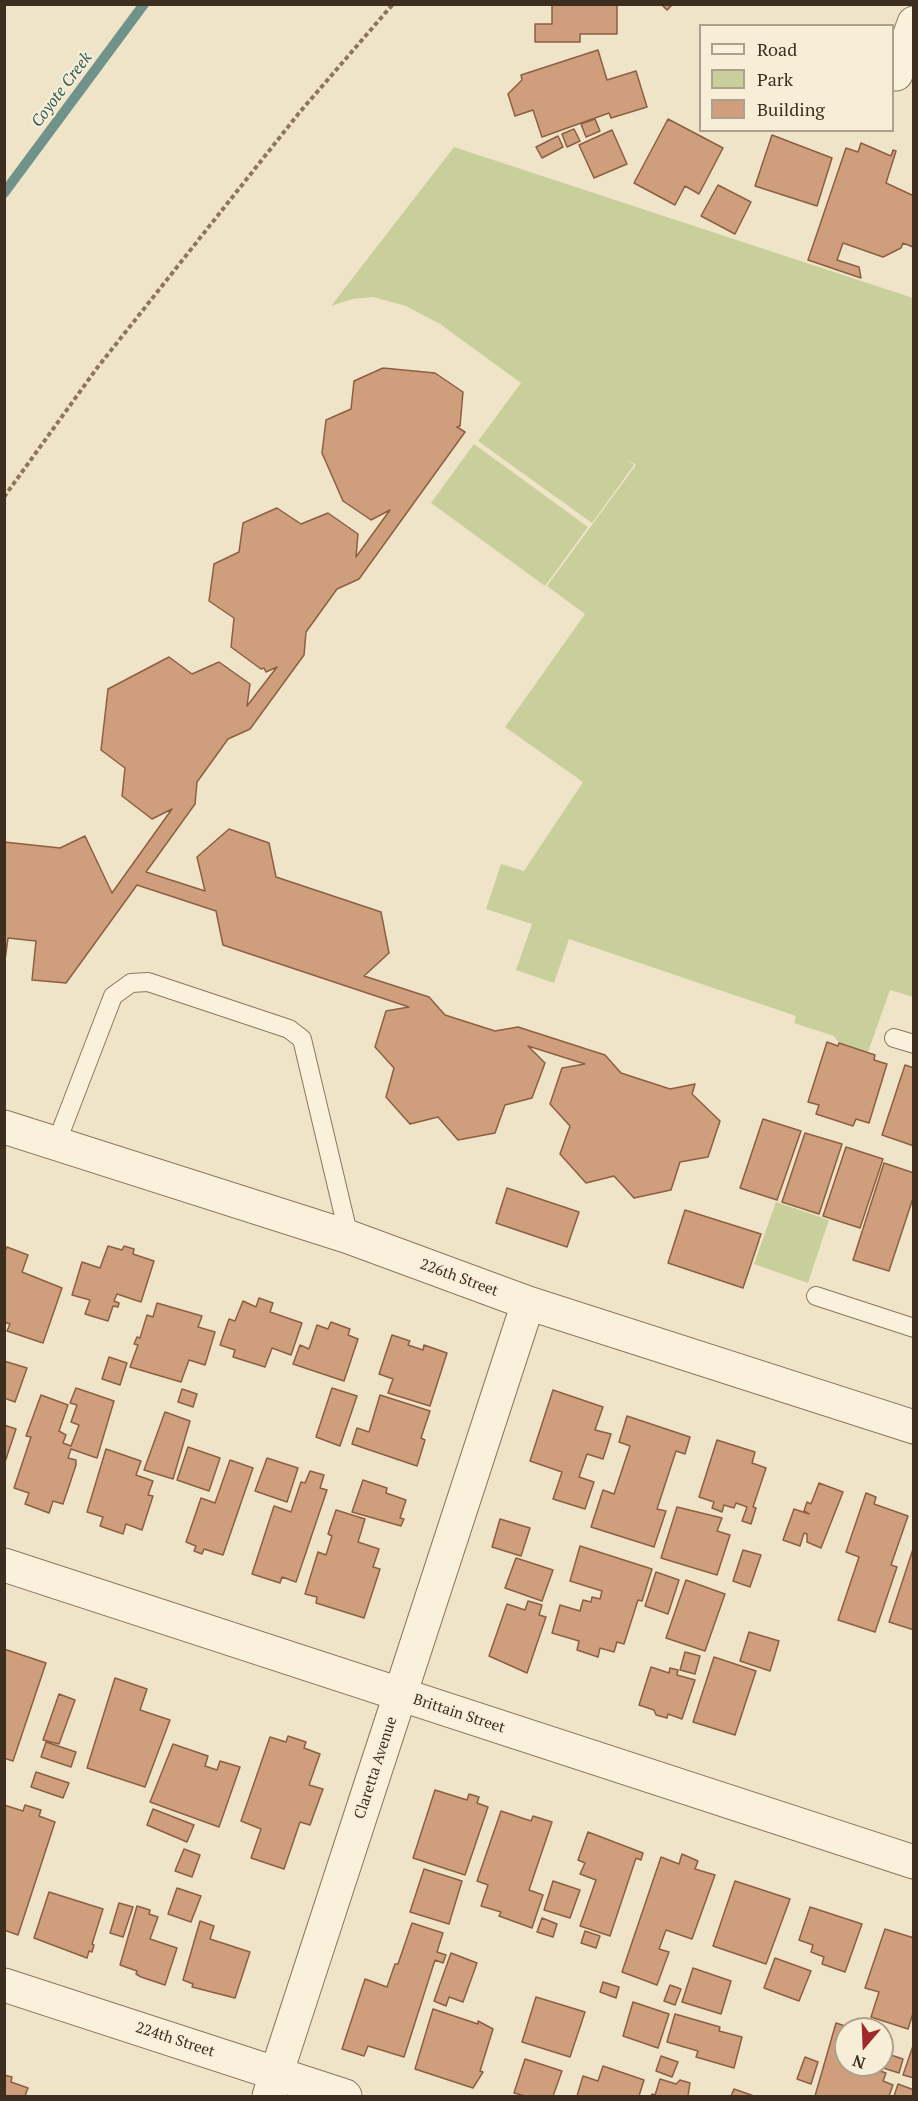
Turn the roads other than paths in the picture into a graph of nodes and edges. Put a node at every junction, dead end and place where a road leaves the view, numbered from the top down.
1 (914, 24) edge
2 (901, 75) edge
3 (894, 1038) dead end
4 (914, 1044) edge
5 (4, 1127) edge
6 (56, 1144) junction
7 (349, 1238) junction
8 (816, 1296) dead end
9 (528, 1303) junction
10 (914, 1328) edge
11 (914, 1427) edge
12 (4, 1565) edge
13 (400, 1695) junction
14 (914, 1862) edge
15 (4, 1985) edge
16 (273, 2085) edge
17 (345, 2097) edge

1 - 2 street
3 - 4 lane
5 - 6 street, 226th Street
6 - 7 street, 226th Street
6 - 7 lane
7 - 9 street, 226th Street
8 - 10 lane
9 - 11 street, 226th Street
9 - 13 street, Claretta Avenue
12 - 13 street, Brittain Street
13 - 14 street, Brittain Street
13 - 16 street, Claretta Avenue
15 - 16 street, 224th Street
16 - 17 street, 224th Street

